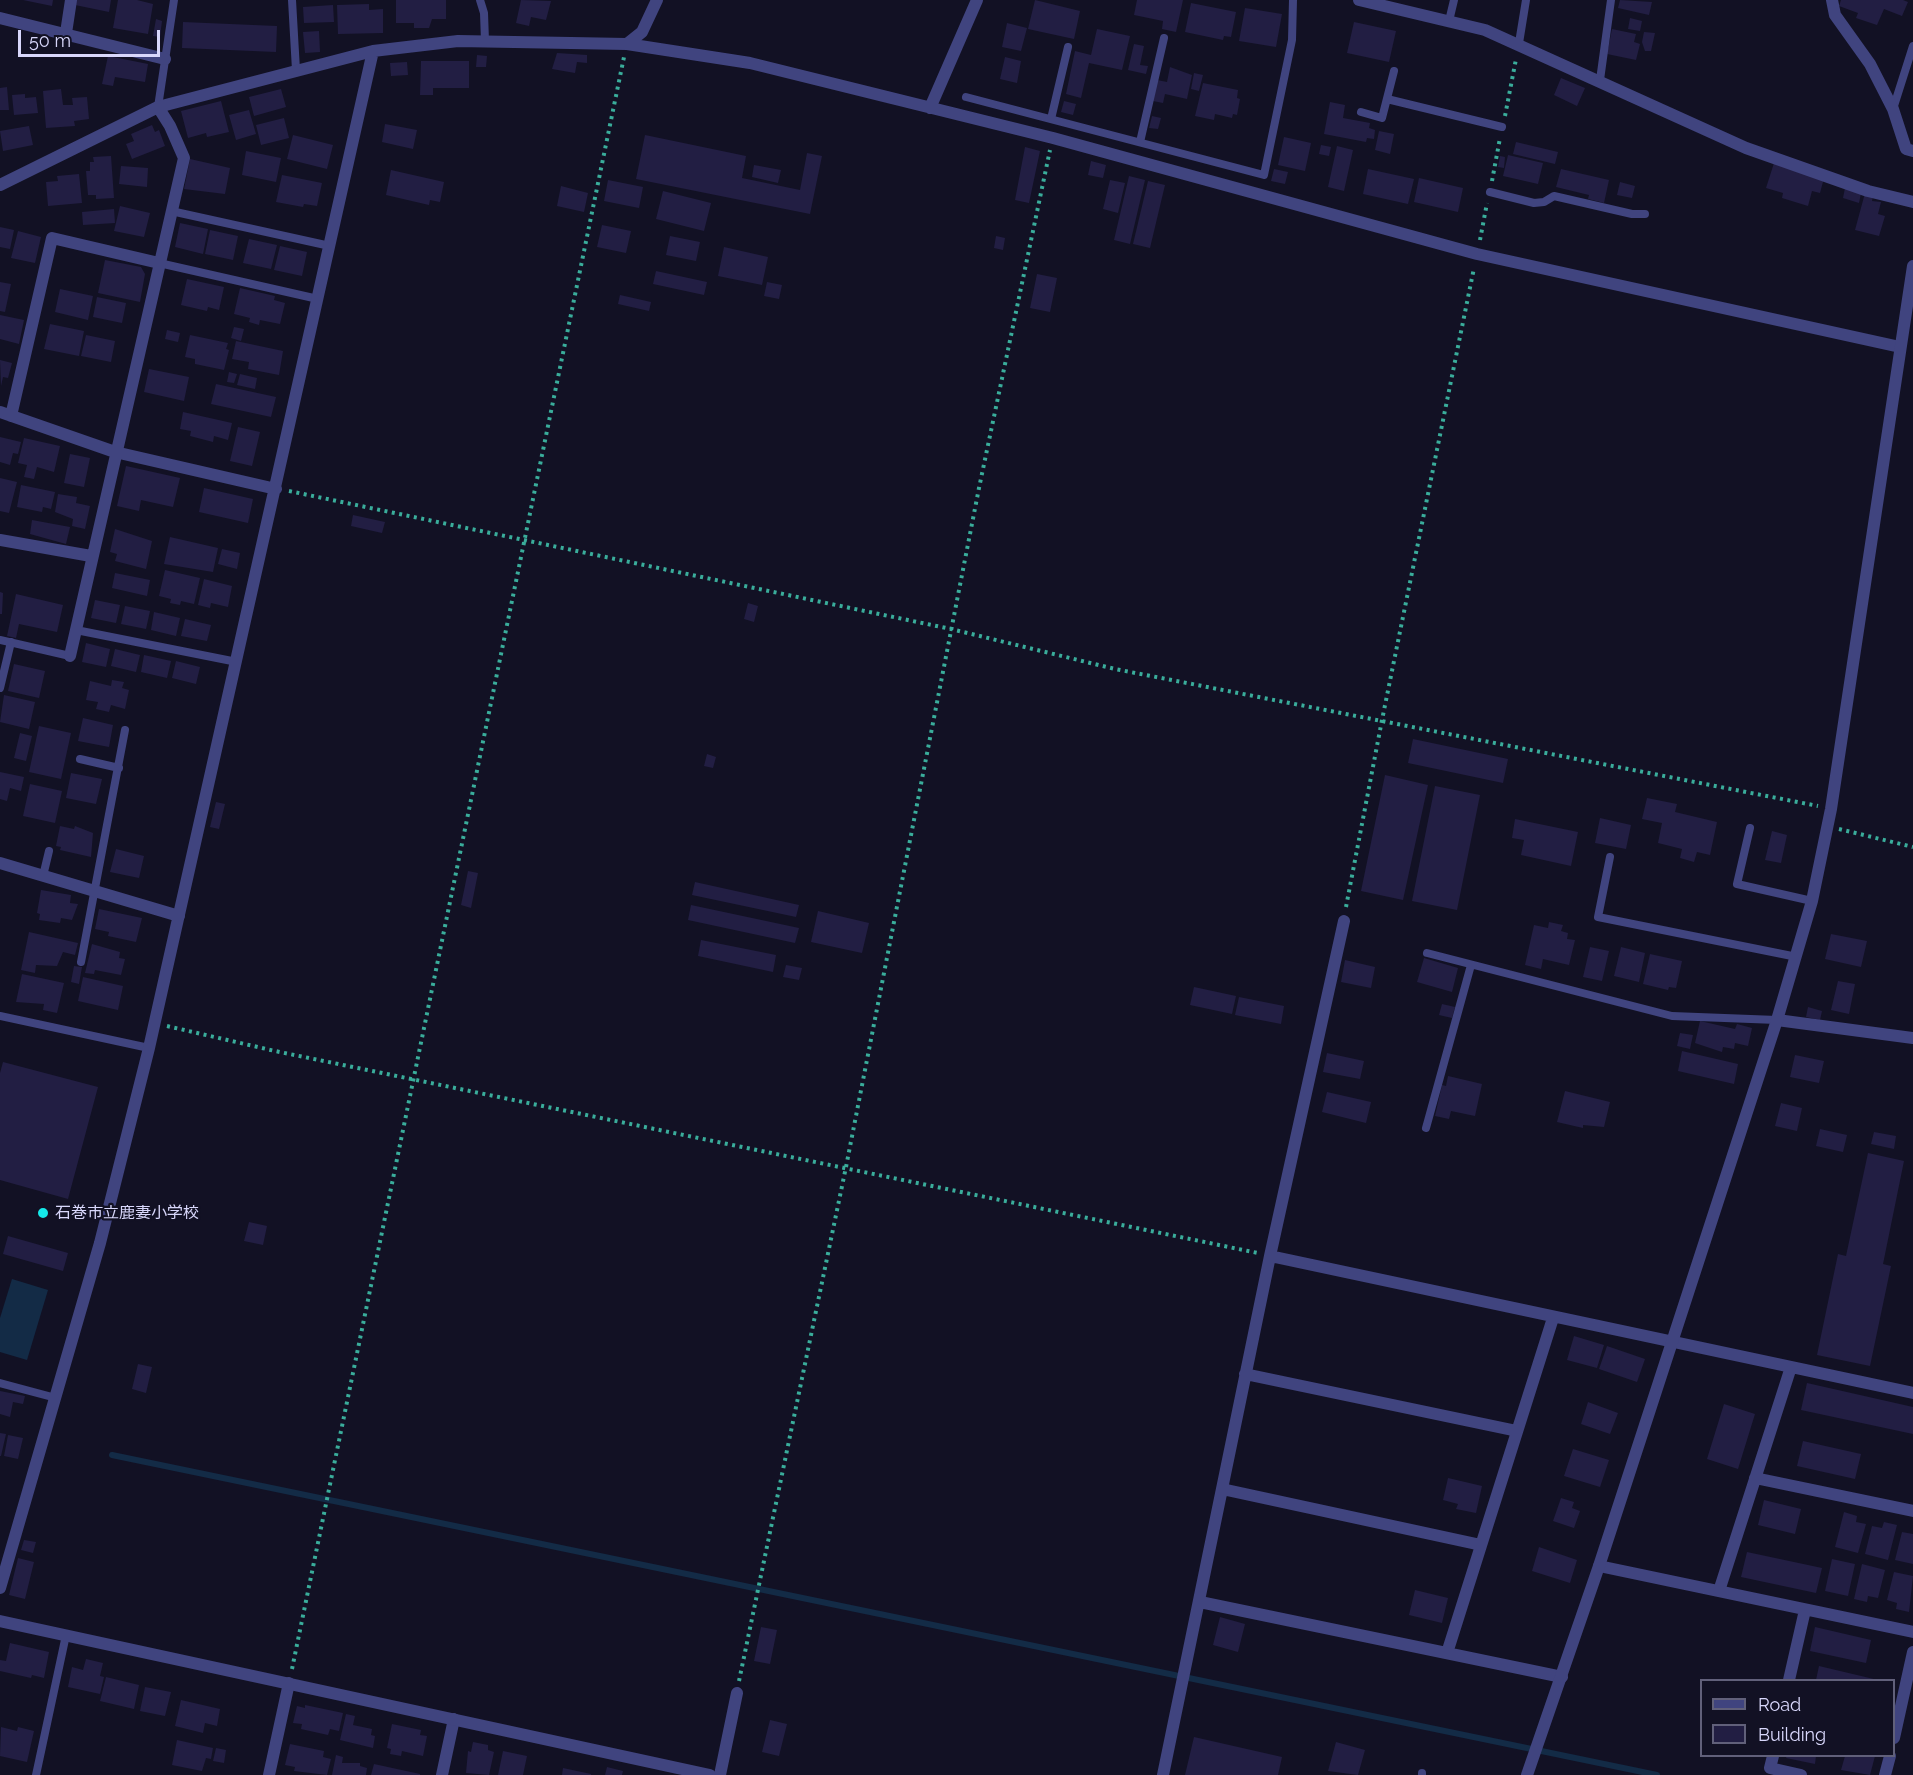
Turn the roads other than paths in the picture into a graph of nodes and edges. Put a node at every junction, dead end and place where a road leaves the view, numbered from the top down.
1 (70, 0) edge
2 (174, 0) edge
3 (292, 0) edge
4 (480, 0) edge
5 (657, 0) edge
6 (977, 0) edge
7 (1293, 0) edge
8 (1359, 0) edge
9 (1454, 0) edge
10 (1526, 0) edge
11 (1611, 0) edge
12 (1832, 0) edge
13 (0, 18) edge
14 (1449, 21) junction
15 (66, 33) junction
16 (1164, 38) dead end
17 (485, 41) junction
18 (1519, 43) junction
19 (627, 44) junction
20 (1913, 45) edge
21 (1068, 47) dead end
22 (373, 51) junction
23 (165, 59) junction
24 (296, 70) junction
25 (1394, 71) dead end
26 (1600, 80) junction
27 (966, 97) dead end
28 (1387, 99) junction
29 (159, 107) junction
30 (930, 108) junction
31 (1893, 109) junction
32 (1361, 112) dead end
33 (1051, 119) junction
34 (1502, 128) road end
35 (1140, 142) junction
36 (1913, 151) edge
37 (0, 185) edge
38 (1490, 192) road end
39 (1913, 202) edge
40 (171, 211) junction
41 (1645, 214) dead end
42 (330, 246) junction
43 (159, 263) junction
44 (1913, 266) edge
45 (318, 299) junction
46 (1900, 347) junction
47 (6, 414) edge
48 (115, 452) junction
49 (276, 489) junction
50 (0, 540) edge
51 (92, 556) junction
52 (76, 630) junction
53 (0, 640) edge
54 (11, 642) junction
55 (70, 656) joint
56 (237, 662) junction
57 (0, 688) edge
58 (125, 730) dead end
59 (80, 759) dead end
60 (119, 768) junction
61 (1750, 828) dead end
62 (49, 850) dead end
63 (1610, 857) dead end
64 (0, 863) edge
65 (43, 876) junction
66 (96, 892) junction
67 (1812, 901) junction
68 (179, 916) junction
69 (1344, 921) road end
70 (1427, 953) dead end
71 (1797, 957) junction
72 (81, 962) dead end
73 (1471, 965) junction
74 (0, 1016) edge
75 (1778, 1020) junction
76 (1913, 1038) edge
77 (149, 1048) junction
78 (1426, 1128) dead end
79 (1270, 1256) junction
80 (1553, 1318) junction
81 (1672, 1342) junction
82 (1791, 1367) junction
83 (1245, 1374) junction
84 (0, 1383) edge
85 (1913, 1393) edge
86 (56, 1398) junction
87 (1517, 1431) junction
88 (1755, 1478) junction
89 (1222, 1489) junction
90 (1913, 1511) edge
91 (1481, 1545) junction
92 (1599, 1566) junction
93 (0, 1588) edge
94 (1719, 1591) junction
95 (1200, 1602) junction
96 (1805, 1610) junction
97 (0, 1621) edge
98 (1913, 1632) edge
99 (66, 1635) junction
100 (1913, 1652) edge
101 (1447, 1653) junction
102 (1562, 1677) junction
103 (1790, 1679) edge
104 (289, 1683) junction
105 (737, 1693) road end
106 (454, 1719) junction
107 (1895, 1729) edge
108 (1773, 1757) edge
109 (1890, 1757) edge
110 (36, 1775) edge
111 (269, 1775) edge
112 (441, 1775) edge
113 (710, 1775) edge
114 (720, 1775) edge
115 (1163, 1775) edge
116 (1527, 1775) edge
117 (1801, 1775) edge
118 (1885, 1775) edge

1 - 15 street
2 - 23 lane
3 - 24 lane
4 - 17 lane
5 - 19 street
6 - 30 street
7 - 35 lane
8 - 14 street
9 - 14 lane
10 - 18 lane
11 - 26 lane
12 - 31 street
13 - 15 street
14 - 18 street
15 - 23 street
16 - 35 lane
17 - 19 street
17 - 22 street
18 - 26 street
19 - 30 street
20 - 31 lane
21 - 33 lane
22 - 24 street
22 - 42 street
23 - 29 lane
24 - 29 street
25 - 28 lane
26 - 39 street
27 - 33 lane
28 - 32 lane
28 - 34 lane
29 - 37 street
29 - 40 street
30 - 46 street
31 - 36 street
33 - 35 lane
38 - 41 lane
40 - 42 lane
40 - 43 street
42 - 45 street
43 - 45 lane
43 - 47 street
43 - 48 street
44 - 46 street
45 - 49 street
46 - 67 street
47 - 48 street
48 - 49 street
48 - 51 street
49 - 56 street
50 - 51 street
51 - 52 street
52 - 55 street
52 - 56 lane
53 - 54 lane
54 - 55 lane
54 - 57 lane
56 - 68 street
58 - 60 lane
59 - 60 lane
60 - 66 lane
61 - 67 lane
62 - 65 lane
63 - 71 lane
64 - 65 street
65 - 66 street
66 - 68 street
66 - 72 lane
67 - 71 street
68 - 77 street
69 - 79 street
70 - 73 lane
71 - 75 street
73 - 75 lane
73 - 78 lane
74 - 77 lane
75 - 76 street
75 - 81 street
77 - 86 street
79 - 80 street
79 - 83 street
80 - 81 street
80 - 87 street
81 - 82 street
81 - 92 street
82 - 85 street
82 - 88 street
83 - 87 street
83 - 89 street
84 - 86 lane
86 - 93 street
87 - 91 street
88 - 90 street
88 - 94 street
89 - 91 street
89 - 95 street
91 - 101 street
92 - 94 street
92 - 102 street
94 - 96 street
95 - 101 street
95 - 115 street
96 - 98 street
96 - 103 street
97 - 99 street
99 - 104 street
99 - 110 lane
100 - 107 street
101 - 102 street
102 - 116 street
104 - 106 street
104 - 111 street
105 - 114 street
106 - 112 street
106 - 113 street
108 - 117 street
109 - 118 street

